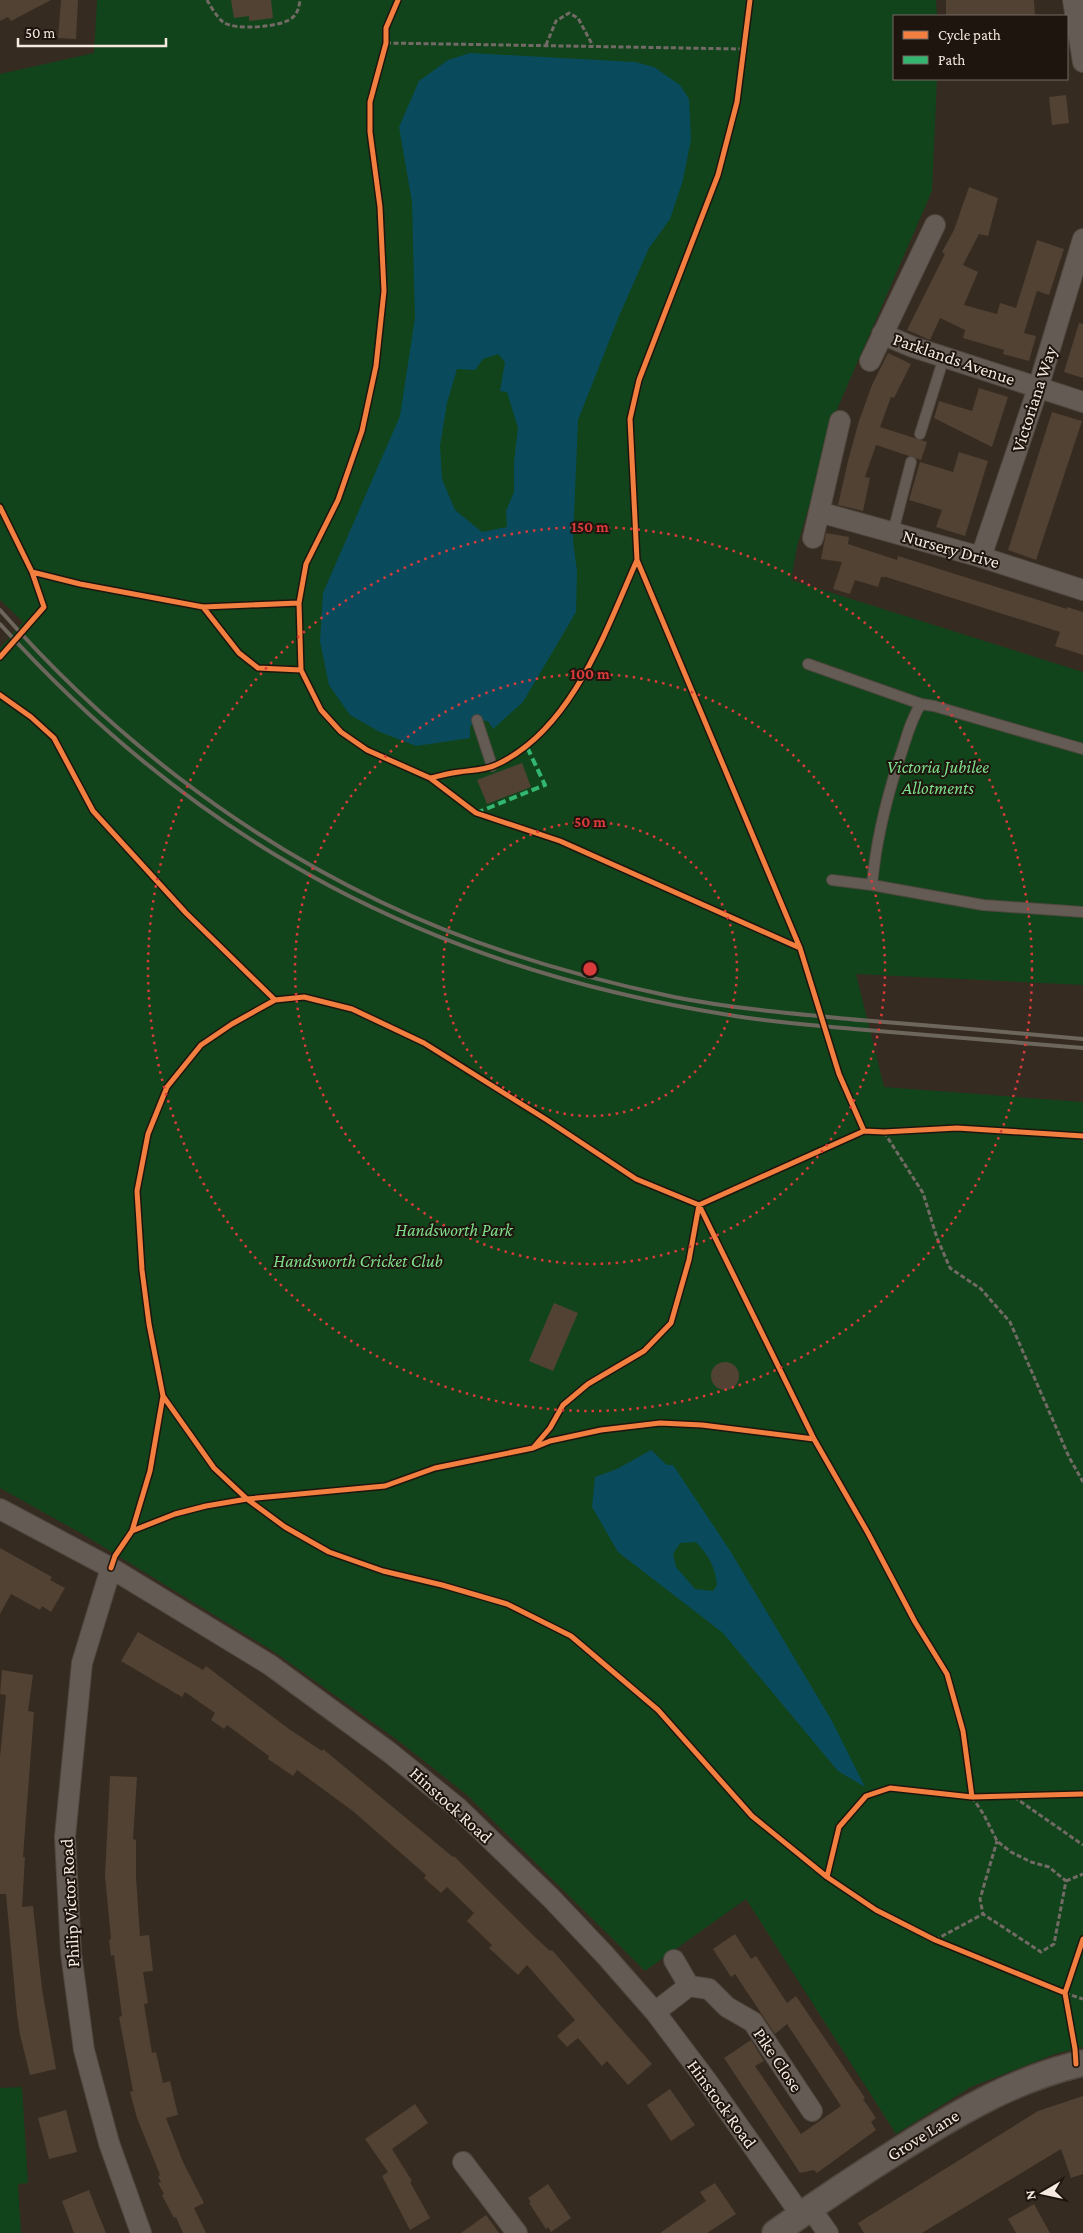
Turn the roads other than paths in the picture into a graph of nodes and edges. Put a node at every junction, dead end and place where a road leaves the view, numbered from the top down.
1 (1073, 0) edge
2 (1083, 62) edge
3 (936, 225) dead end
4 (1083, 239) edge
5 (882, 334) junction
6 (944, 357) junction
7 (870, 361) dead end
8 (1038, 388) junction
9 (1083, 402) edge
10 (840, 421) dead end
11 (920, 434) dead end
12 (911, 462) dead end
13 (818, 512) junction
14 (893, 532) junction
15 (813, 538) dead end
16 (981, 557) junction
17 (1083, 590) edge
18 (808, 664) dead end
19 (921, 704) junction
20 (477, 720) dead end
21 (1083, 749) edge
22 (492, 766) dead end
23 (832, 880) dead end
24 (872, 885) junction
25 (1083, 912) edge
26 (0, 1509) edge
27 (111, 1568) junction
28 (674, 1960) dead end
29 (689, 1986) junction
30 (655, 2012) junction
31 (1083, 2062) edge
32 (812, 2111) dead end
33 (463, 2162) dead end
34 (806, 2212) junction
35 (141, 2233) edge
36 (516, 2233) edge
37 (775, 2233) edge
38 (828, 2233) edge

1 - 2 street
3 - 5 street, Parklands Avenue
4 - 8 street, Victoriana Way
5 - 6 street, Parklands Avenue
5 - 7 street, Parklands Avenue
6 - 8 street, Parklands Avenue
6 - 11 lane
8 - 9 street, Parklands Avenue
8 - 16 street, Victoriana Way
10 - 13 street
12 - 14 lane
13 - 14 street, Nursery Drive
13 - 15 street
14 - 16 street, Nursery Drive
16 - 17 street, Nursery Drive
18 - 19 lane
19 - 21 lane
19 - 24 lane
20 - 22 lane
23 - 24 lane
24 - 25 lane
26 - 27 street, Hinstock Road
27 - 30 street, Hinstock Road
27 - 35 street, Philip Victor Road
28 - 29 street
29 - 30 street
29 - 32 street, Pike Close
30 - 34 street, Hinstock Road
31 - 34 street, Grove Lane
33 - 36 street
34 - 37 street, Grove Lane
34 - 38 street, Hinstock Road

